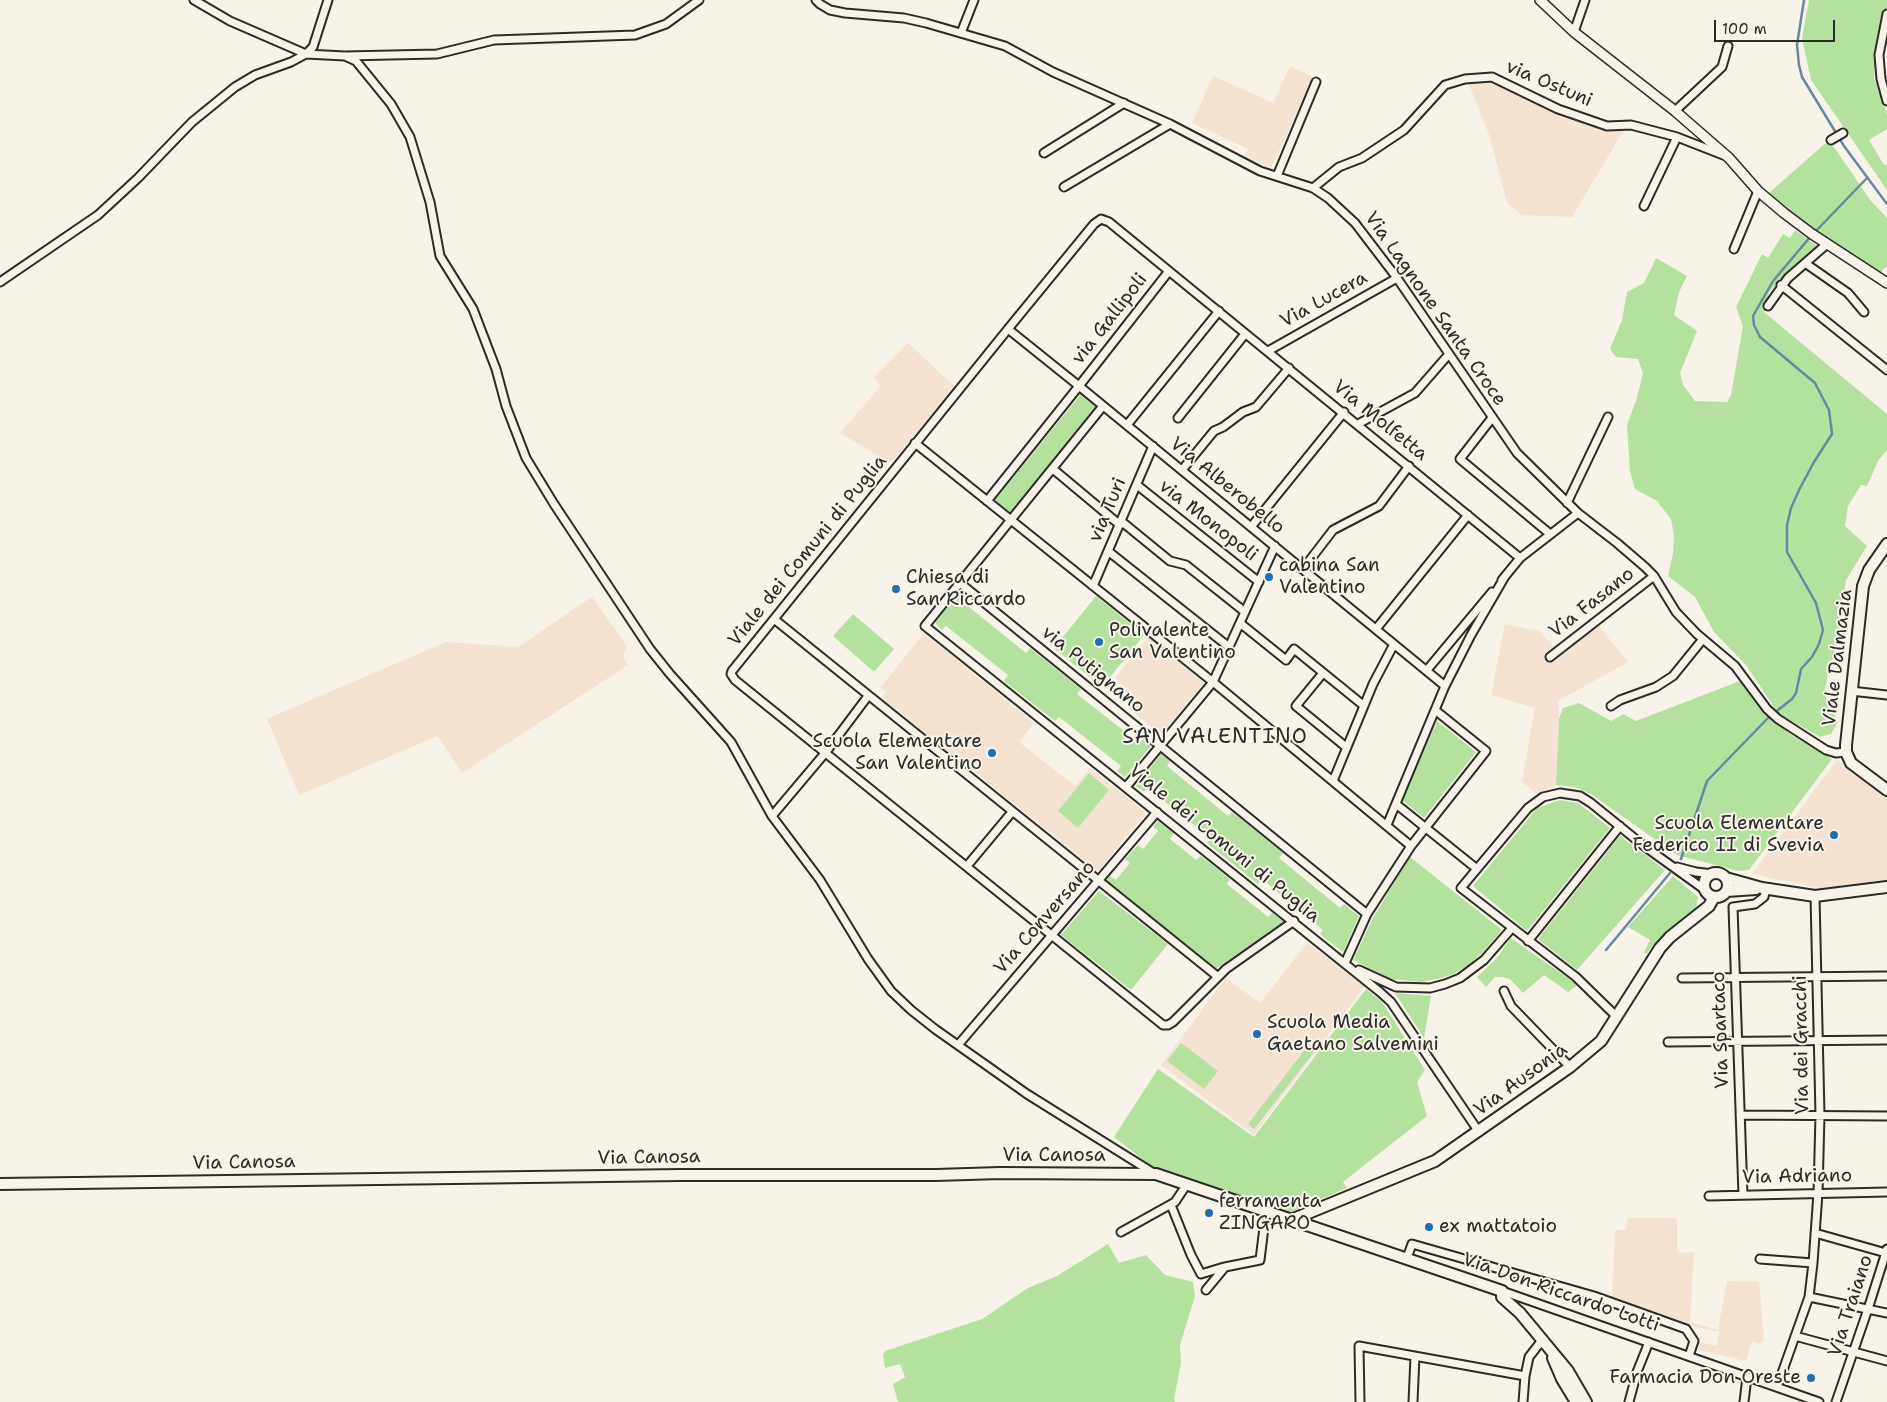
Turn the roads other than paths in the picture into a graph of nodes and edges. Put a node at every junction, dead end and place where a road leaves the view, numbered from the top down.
1 (194, 0) edge
2 (328, 0) edge
3 (699, 0) edge
4 (816, 0) edge
5 (974, 0) edge
6 (1540, 0) edge
7 (1585, 0) edge
8 (1887, 14) edge
9 (1574, 32) junction
10 (961, 33) junction
11 (1728, 46) dead end
12 (306, 54) junction
13 (345, 56) junction
14 (1316, 82) dead end
15 (1887, 101) edge
16 (1124, 103) junction
17 (1675, 111) junction
18 (1170, 124) junction
19 (1843, 133) dead end
20 (1677, 137) junction
21 (1831, 140) dead end
22 (1044, 153) dead end
23 (1729, 158) junction
24 (1276, 176) junction
25 (1064, 187) dead end
26 (1313, 188) junction
27 (1758, 191) junction
28 (1644, 206) dead end
29 (1827, 244) junction
30 (1734, 249) dead end
31 (1805, 263) junction
32 (1169, 271) junction
33 (1397, 278) junction
34 (0, 282) edge
35 (1887, 283) edge
36 (1781, 285) junction
37 (1768, 306) dead end
38 (1218, 311) junction
39 (1864, 312) dead end
40 (1008, 329) junction
41 (1246, 334) junction
42 (1268, 351) junction
43 (1449, 354) junction
44 (1289, 368) junction
45 (1887, 370) edge
46 (1079, 386) junction
47 (1103, 406) junction
48 (1344, 412) junction
49 (1608, 417) dead end
50 (1178, 418) dead end
51 (1492, 418) junction
52 (1358, 424) junction
53 (1127, 425) junction
54 (915, 443) junction
55 (1153, 446) junction
56 (1409, 466) junction
57 (1053, 470) junction
58 (1182, 470) junction
59 (1136, 485) junction
60 (987, 501) junction
61 (1568, 503) junction
62 (1578, 513) junction
63 (1468, 514) junction
64 (1012, 521) junction
65 (1120, 523) junction
66 (1252, 527) junction
67 (1550, 534) junction
68 (1887, 544) edge
69 (1275, 546) junction
70 (1108, 551) junction
71 (1520, 558) junction
72 (1302, 569) junction
73 (1654, 576) junction
74 (1504, 578) junction
75 (1259, 582) junction
76 (960, 584) junction
77 (1093, 586) junction
78 (1245, 612) junction
79 (774, 619) junction
80 (1240, 623) junction
81 (1376, 629) junction
82 (1703, 639) junction
83 (1394, 644) junction
84 (1229, 647) junction
85 (1550, 657) dead end
86 (1427, 670) junction
87 (1323, 673) junction
88 (1213, 682) junction
89 (1445, 686) junction
90 (1851, 691) junction
91 (1887, 695) edge
92 (868, 696) junction
93 (1363, 705) junction
94 (1612, 706) dead end
95 (1435, 710) junction
96 (1160, 746) junction
97 (1346, 747) junction
98 (826, 752) junction
99 (1846, 752) junction
100 (1333, 781) junction
101 (1126, 787) junction
102 (1887, 790) edge
103 (1396, 804) junction
104 (1012, 812) junction
105 (1157, 812) junction
106 (772, 816) junction
107 (1387, 825) junction
108 (1620, 826) junction
109 (1425, 827) junction
110 (1411, 846) junction
111 (967, 866) junction
112 (1672, 866) junction
113 (1477, 869) junction
114 (1713, 874) junction
115 (1726, 878) junction
116 (1098, 881) junction
117 (1887, 887) edge
118 (1764, 888) junction
119 (1705, 890) junction
120 (1727, 891) junction
121 (1815, 896) junction
122 (1714, 897) junction
123 (1367, 914) junction
124 (1294, 922) junction
125 (1512, 928) junction
126 (1051, 935) junction
127 (1528, 940) junction
128 (1345, 963) junction
129 (1217, 976) junction
130 (1887, 976) edge
131 (1818, 977) junction
132 (1682, 978) dead end
133 (1735, 978) junction
134 (1504, 991) dead end
135 (1617, 1017) junction
136 (1820, 1040) junction
137 (1887, 1040) edge
138 (1738, 1041) junction
139 (1668, 1042) dead end
140 (958, 1045) junction
141 (1570, 1067) junction
142 (1740, 1114) junction
143 (1820, 1115) junction
144 (1887, 1116) edge
145 (1479, 1132) junction
146 (1156, 1174) junction
147 (0, 1184) edge
148 (1187, 1184) junction
149 (1887, 1192) edge
150 (1818, 1193) junction
151 (1743, 1195) junction
152 (1709, 1196) dead end
153 (1171, 1205) junction
154 (1266, 1211) junction
155 (1291, 1220) junction
156 (1121, 1232) dead end
157 (1815, 1234) junction
158 (1886, 1251) edge
159 (1406, 1258) junction
160 (1760, 1259) dead end
161 (1813, 1263) junction
162 (1225, 1267) junction
163 (1206, 1290) dead end
164 (1502, 1291) junction
165 (1809, 1297) junction
166 (1868, 1309) junction
167 (1887, 1313) edge
168 (1795, 1336) junction
169 (1543, 1339) junction
170 (1649, 1342) junction
171 (1549, 1348) junction
172 (1853, 1353) junction
173 (1415, 1356) junction
174 (1689, 1356) junction
175 (1887, 1361) edge
176 (1525, 1376) junction
177 (1747, 1377) junction
178 (1777, 1387) junction
179 (1360, 1402) edge
180 (1413, 1402) edge
181 (1523, 1402) edge
182 (1576, 1402) edge
183 (1586, 1402) edge
184 (1629, 1402) edge
185 (1744, 1402) edge
186 (1819, 1402) edge
187 (1836, 1402) edge

1 - 12 street
2 - 12 street
3 - 13 street
4 - 10 street, Via Lagnone Santa Croce
5 - 10 street
6 - 9 street
7 - 9 street
8 - 15 street
9 - 17 street
10 - 16 street, Via Lagnone Santa Croce
11 - 17 street
12 - 13 street
12 - 34 street
13 - 106 street
14 - 24 street
16 - 18 street, Via Lagnone Santa Croce
16 - 22 street
17 - 23 street
18 - 24 street, Via Lagnone Santa Croce
18 - 25 street
19 - 21 street
20 - 23 street, via Ostuni
20 - 26 street, via Ostuni
20 - 28 street
23 - 27 street
24 - 26 street, Via Lagnone Santa Croce
26 - 33 street, Via Lagnone Santa Croce
27 - 29 street
27 - 30 street
29 - 31 street
29 - 35 street
31 - 36 street
31 - 39 street
32 - 38 street, via Gallipoli
32 - 40 street, via Gallipoli
32 - 46 street, via Gallipoli
33 - 42 street, Via Lucera
33 - 43 street, Via Lagnone Santa Croce
36 - 37 street
36 - 45 street
38 - 41 street, Via Molfetta
38 - 53 street
40 - 46 street
40 - 54 street, Viale dei Comuni di Puglia
41 - 42 street, Via Molfetta
41 - 50 street
42 - 44 street, Via Molfetta
43 - 51 street, Via Lagnone Santa Croce
43 - 52 street
44 - 48 street, Via Molfetta
44 - 58 street
46 - 47 street, via Gallipoli
46 - 60 street
47 - 53 street, via Gallipoli
47 - 57 street, Viale dei Comuni di Puglia
48 - 52 street, Via Molfetta
48 - 66 street
49 - 61 street
51 - 61 street, Via Lagnone Santa Croce
51 - 67 street
52 - 56 street, Via Molfetta
53 - 55 street, Via Alberobello
54 - 60 street
54 - 79 street, Viale dei Comuni di Puglia
55 - 58 street, Via Alberobello
55 - 59 street, via Turi
56 - 63 street, Via Molfetta
56 - 72 street
57 - 64 street, Viale dei Comuni di Puglia
57 - 65 street
58 - 66 street, Via Alberobello
59 - 65 street, via Turi
59 - 75 street, via Monopoli
60 - 64 street
61 - 62 street, Via Lagnone Santa Croce
62 - 67 street
62 - 73 street, Via Lagnone Santa Croce
63 - 71 street, Via Molfetta
63 - 81 street
64 - 76 street, Viale dei Comuni di Puglia
64 - 77 street
65 - 70 street, via Turi
65 - 78 street
66 - 69 street, Via Alberobello
67 - 71 street
68 - 90 main road, Viale Dalmazia
69 - 72 street, Via Alberobello
69 - 75 street
70 - 77 street, via Turi
70 - 84 street
71 - 74 street
72 - 81 street, Via Alberobello
73 - 82 street, Via Lagnone Santa Croce
73 - 85 street, Via Fasano
74 - 86 street
74 - 89 street
75 - 78 street
76 - 96 street, via Putignano
76 - 101 street, Viale dei Comuni di Puglia
77 - 88 street
78 - 80 street
79 - 92 street
79 - 98 street, Viale dei Comuni di Puglia
80 - 84 street
80 - 87 street
81 - 83 street, Via Alberobello
82 - 94 street
82 - 99 street, Via Lagnone Santa Croce
83 - 86 street, Via Alberobello
83 - 93 street
84 - 88 street
86 - 89 street, Via Alberobello
87 - 93 street
87 - 97 street
88 - 96 street
88 - 100 street
89 - 95 street
90 - 91 street
90 - 99 main road, Viale Dalmazia
92 - 98 street
92 - 104 street
93 - 97 street
95 - 103 street
95 - 109 street
96 - 101 street
96 - 123 street, via Putignano
97 - 100 street
98 - 106 street
98 - 111 street
99 - 102 main road
100 - 107 street
101 - 105 street, Viale dei Comuni di Puglia
103 - 107 street
103 - 109 street
104 - 111 street
104 - 116 street
105 - 116 street, Via Conversano
105 - 124 street, Viale dei Comuni di Puglia
106 - 140 street
107 - 110 street
108 - 112 street
108 - 113 street
108 - 127 street
109 - 110 street
109 - 113 street
110 - 123 street
111 - 126 street
112 - 114 street
112 - 119 street
113 - 125 street
114 - 115 main road
114 - 119 main road
115 - 118 main road
115 - 120 main road
116 - 126 street, Via Conversano
116 - 129 street
117 - 121 main road
118 - 120 main road
118 - 121 main road
118 - 133 street, Via Spartaco
119 - 122 main road
120 - 122 main road
121 - 131 street, Via dei Gracchi
122 - 135 main road, Via Ausonia
123 - 128 street
124 - 128 street, Viale dei Comuni di Puglia
124 - 129 street
125 - 127 street
125 - 128 street
126 - 129 street
126 - 140 street, Via Conversano
127 - 135 street
128 - 145 street, Viale dei Comuni di Puglia
130 - 131 street
131 - 133 street
131 - 136 street, Via dei Gracchi
132 - 133 street
133 - 138 street, Via Spartaco
134 - 141 street
135 - 141 main road, Via Ausonia
136 - 137 street
136 - 138 street
136 - 143 street, Via dei Gracchi
138 - 139 street
138 - 142 street, Via Spartaco
140 - 146 street
141 - 145 main road, Via Ausonia
142 - 143 street
142 - 151 street, Via Spartaco
143 - 144 street
143 - 150 street, Via dei Gracchi
145 - 155 main road, Via Ausonia
146 - 147 main road, Via Canosa
146 - 148 main road, Via Canosa
148 - 153 street
148 - 154 main road, Via Canosa
149 - 150 street, Via Adriano
150 - 151 street, Via Adriano
150 - 157 street, Via dei Gracchi
151 - 152 street, Via Adriano
153 - 156 street
153 - 162 street
154 - 155 main road, Via Canosa
154 - 162 street
155 - 159 main road, Via Don Riccardo Lotti
157 - 158 street
157 - 161 street, Via dei Gracchi
158 - 166 street, Via Traiano
159 - 164 main road, Via Don Riccardo Lotti
159 - 174 street
160 - 161 street
161 - 165 street, Via dei Gracchi
162 - 163 street
164 - 169 main road
164 - 170 street, Via Don Riccardo Lotti
165 - 166 street
165 - 168 street, Via dei Gracchi
166 - 167 street
166 - 172 street, Via Traiano
168 - 172 street
168 - 178 street, Via dei Gracchi
169 - 171 main road
169 - 176 street
170 - 174 street, Via Don Riccardo Lotti
170 - 184 street
171 - 182 main road
171 - 183 main road
172 - 175 street
172 - 187 street, Via Traiano
173 - 176 street
173 - 179 street
173 - 180 street
174 - 177 street, Via Don Riccardo Lotti
176 - 181 street
177 - 178 street, Via Don Riccardo Lotti
177 - 185 street
178 - 186 street, Via Don Riccardo Lotti

